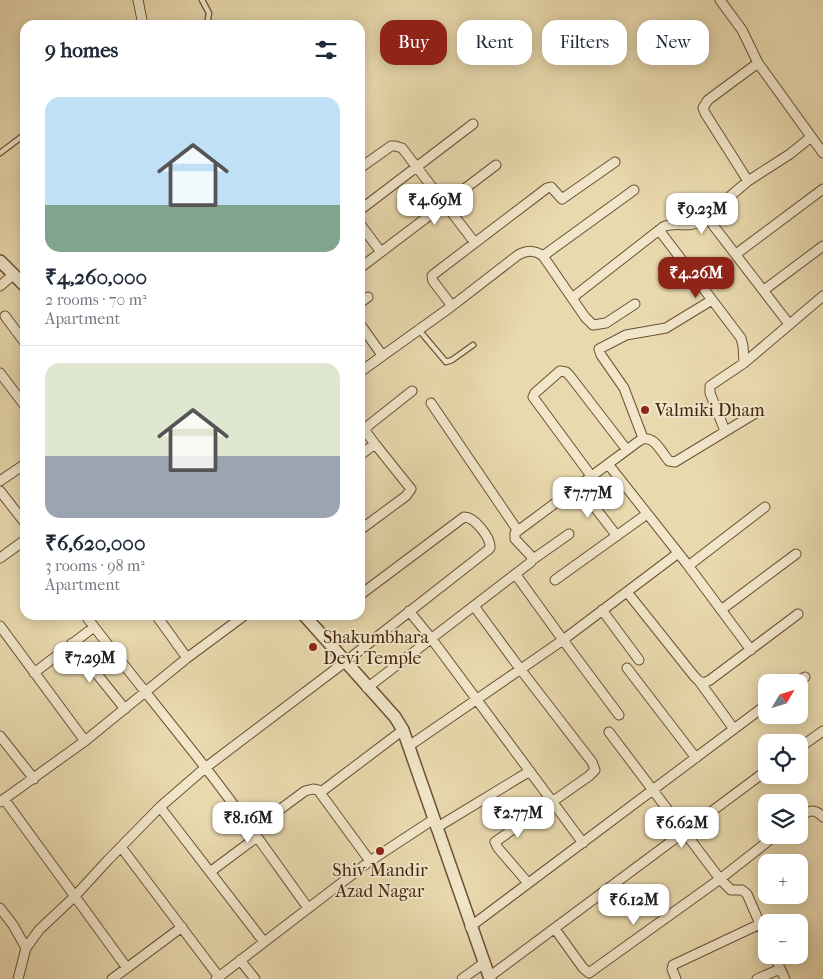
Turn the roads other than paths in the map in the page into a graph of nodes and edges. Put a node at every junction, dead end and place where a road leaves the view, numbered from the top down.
1 (138, 0) edge
2 (202, 0) edge
3 (720, 0) edge
4 (142, 20) edge
5 (208, 20) edge
6 (758, 63) junction
7 (473, 124) dead end
8 (812, 137) junction
9 (20, 138) edge
10 (0, 153) edge
11 (823, 153) edge
12 (615, 162) dead end
13 (365, 164) edge
14 (496, 165) dead end
15 (417, 168) junction
16 (748, 181) junction
17 (823, 189) edge
18 (634, 190) dead end
19 (444, 204) junction
20 (365, 206) edge
21 (706, 216) junction
22 (659, 230) junction
23 (365, 231) edge
24 (475, 243) junction
25 (823, 246) edge
26 (381, 252) junction
27 (736, 254) junction
28 (543, 256) junction
29 (0, 261) edge
30 (365, 264) edge
31 (14, 274) junction
32 (20, 281) edge
33 (0, 286) edge
34 (764, 290) junction
35 (823, 296) edge
36 (368, 297) dead end
37 (572, 298) junction
38 (365, 299) edge
39 (712, 300) junction
40 (634, 304) dead end
41 (452, 306) junction
42 (5, 316) dead end
43 (790, 324) junction
44 (419, 330) junction
45 (365, 331) edge
46 (20, 336) edge
47 (473, 345) dead end
48 (382, 355) junction
49 (744, 363) junction
50 (365, 368) edge
51 (0, 373) edge
52 (412, 391) dead end
53 (20, 399) edge
54 (431, 403) dead end
55 (759, 411) dead end
56 (725, 431) junction
57 (643, 438) junction
58 (375, 444) junction
59 (627, 450) junction
60 (365, 451) edge
61 (608, 464) junction
62 (20, 468) edge
63 (592, 477) junction
64 (0, 482) edge
65 (579, 487) junction
66 (0, 491) edge
67 (764, 507) dead end
68 (647, 514) junction
69 (20, 517) edge
70 (365, 526) edge
71 (518, 531) junction
72 (569, 534) dead end
73 (617, 536) junction
74 (20, 544) edge
75 (677, 554) junction
76 (796, 554) dead end
77 (0, 558) edge
78 (532, 560) junction
79 (687, 564) junction
80 (516, 574) junction
81 (555, 580) dead end
82 (365, 591) edge
83 (627, 592) junction
84 (474, 606) junction
85 (602, 610) junction
86 (721, 610) junction
87 (410, 612) junction
88 (798, 614) dead end
89 (89, 620) edge
90 (160, 620) edge
91 (238, 620) edge
92 (308, 620) edge
93 (94, 627) junction
94 (0, 628) edge
95 (431, 638) junction
96 (563, 640) junction
97 (72, 643) junction
98 (750, 650) junction
99 (187, 658) junction
100 (639, 660) dead end
101 (345, 662) junction
102 (628, 668) dead end
103 (521, 670) junction
104 (34, 673) junction
105 (699, 681) junction
106 (367, 688) junction
107 (144, 693) junction
108 (477, 700) junction
109 (126, 709) junction
110 (758, 711) edge
111 (620, 715) dead end
112 (734, 729) junction
113 (403, 730) junction
114 (823, 731) edge
115 (609, 732) dead end
116 (0, 736) edge
117 (85, 741) junction
118 (808, 742) edge
119 (409, 746) junction
120 (696, 758) junction
121 (205, 768) junction
122 (530, 771) junction
123 (758, 777) edge
124 (34, 779) junction
125 (652, 790) junction
126 (321, 792) junction
127 (2, 801) edge
128 (552, 801) junction
129 (160, 807) junction
130 (808, 811) edge
131 (823, 817) edge
132 (435, 823) junction
133 (684, 833) junction
134 (255, 834) junction
135 (583, 843) junction
136 (765, 844) edge
137 (121, 847) junction
138 (370, 861) junction
139 (210, 872) junction
140 (720, 879) junction
141 (528, 883) junction
142 (74, 897) junction
143 (308, 908) junction
144 (2, 913) edge
145 (758, 920) edge
146 (758, 925) edge
147 (470, 926) junction
148 (182, 927) junction
149 (555, 929) junction
150 (264, 942) junction
151 (26, 948) junction
152 (240, 960) junction
153 (484, 964) junction
154 (778, 964) edge
155 (127, 968) junction
156 (780, 969) junction
157 (21, 977) edge
158 (218, 978) edge
159 (490, 978) edge
160 (112, 979) edge
161 (255, 979) edge
162 (462, 979) edge
163 (676, 979) edge
164 (757, 979) edge
165 (785, 979) edge

1 - 4 street
2 - 5 lane
3 - 6 street
6 - 8 street
6 - 16 street
7 - 15 street
8 - 11 street
8 - 16 street
9 - 10 lane
12 - 24 street
13 - 15 street
14 - 19 street
15 - 19 street
15 - 20 street
16 - 21 street
17 - 27 street
18 - 28 street
19 - 24 street
19 - 26 street
21 - 22 street
21 - 27 street
22 - 37 street
22 - 39 street
23 - 26 street
24 - 41 street
25 - 34 street
26 - 30 street
27 - 34 street
28 - 37 street
28 - 41 street
29 - 31 street
31 - 32 street
31 - 33 street
34 - 43 street
35 - 43 street
36 - 38 street
37 - 40 street
39 - 49 street
39 - 57 street
41 - 44 street
42 - 46 street
43 - 49 street
44 - 47 lane
44 - 48 street
45 - 48 street
48 - 50 street
49 - 56 street
51 - 53 street
52 - 58 street
54 - 71 street
55 - 56 street
56 - 57 street
57 - 59 street
58 - 60 street
58 - 70 street
59 - 61 street
59 - 63 street
61 - 63 street
61 - 68 street
62 - 64 street
63 - 65 street
65 - 71 street
65 - 73 street
66 - 69 street
67 - 79 street
68 - 73 street
68 - 75 street
71 - 78 street
72 - 78 street
73 - 81 street
74 - 77 street
75 - 79 street
75 - 83 street
76 - 86 street
78 - 80 street
79 - 86 street
80 - 84 street
80 - 96 street
82 - 87 street
83 - 85 street
83 - 105 street
84 - 95 street
84 - 103 street
85 - 96 street
85 - 100 street
86 - 98 street
87 - 95 street
87 - 101 street
88 - 98 street
89 - 93 street
90 - 99 street
91 - 99 street
92 - 101 street
93 - 97 street
93 - 107 street
94 - 104 street
95 - 106 street
95 - 108 street
96 - 103 street
96 - 111 street
97 - 104 street
97 - 109 street
98 - 105 street
99 - 107 street
101 - 106 street
101 - 121 street
102 - 120 street
103 - 108 street
103 - 128 street
104 - 117 street
105 - 112 street
106 - 113 street
107 - 109 street
107 - 121 street
108 - 119 street
108 - 122 street
109 - 117 street
110 - 112 street
112 - 120 street
113 - 119 street
113 - 126 street
114 - 118 street
115 - 125 street
116 - 124 street
117 - 124 street
119 - 132 street
120 - 125 street
121 - 129 street
121 - 134 street
122 - 128 street
122 - 132 street
123 - 133 street
124 - 127 street
125 - 133 street
125 - 135 street
126 - 134 street
126 - 138 street
127 - 142 street
128 - 135 street
128 - 141 street
129 - 137 street
129 - 139 street
130 - 131 street
132 - 138 street
132 - 147 street
133 - 140 street
133 - 149 street
134 - 139 street
134 - 143 street
135 - 141 street
136 - 140 street
137 - 142 street
137 - 148 street
138 - 143 street
139 - 150 street
140 - 145 street
140 - 149 street
141 - 147 street
142 - 151 street
142 - 155 street
143 - 150 street
144 - 151 street
146 - 163 street
147 - 153 street
148 - 155 street
148 - 158 street
149 - 159 street
150 - 152 street
151 - 157 street
152 - 158 street
152 - 161 street
153 - 159 street
153 - 162 street
154 - 156 street
155 - 160 street
156 - 164 street
156 - 165 street

